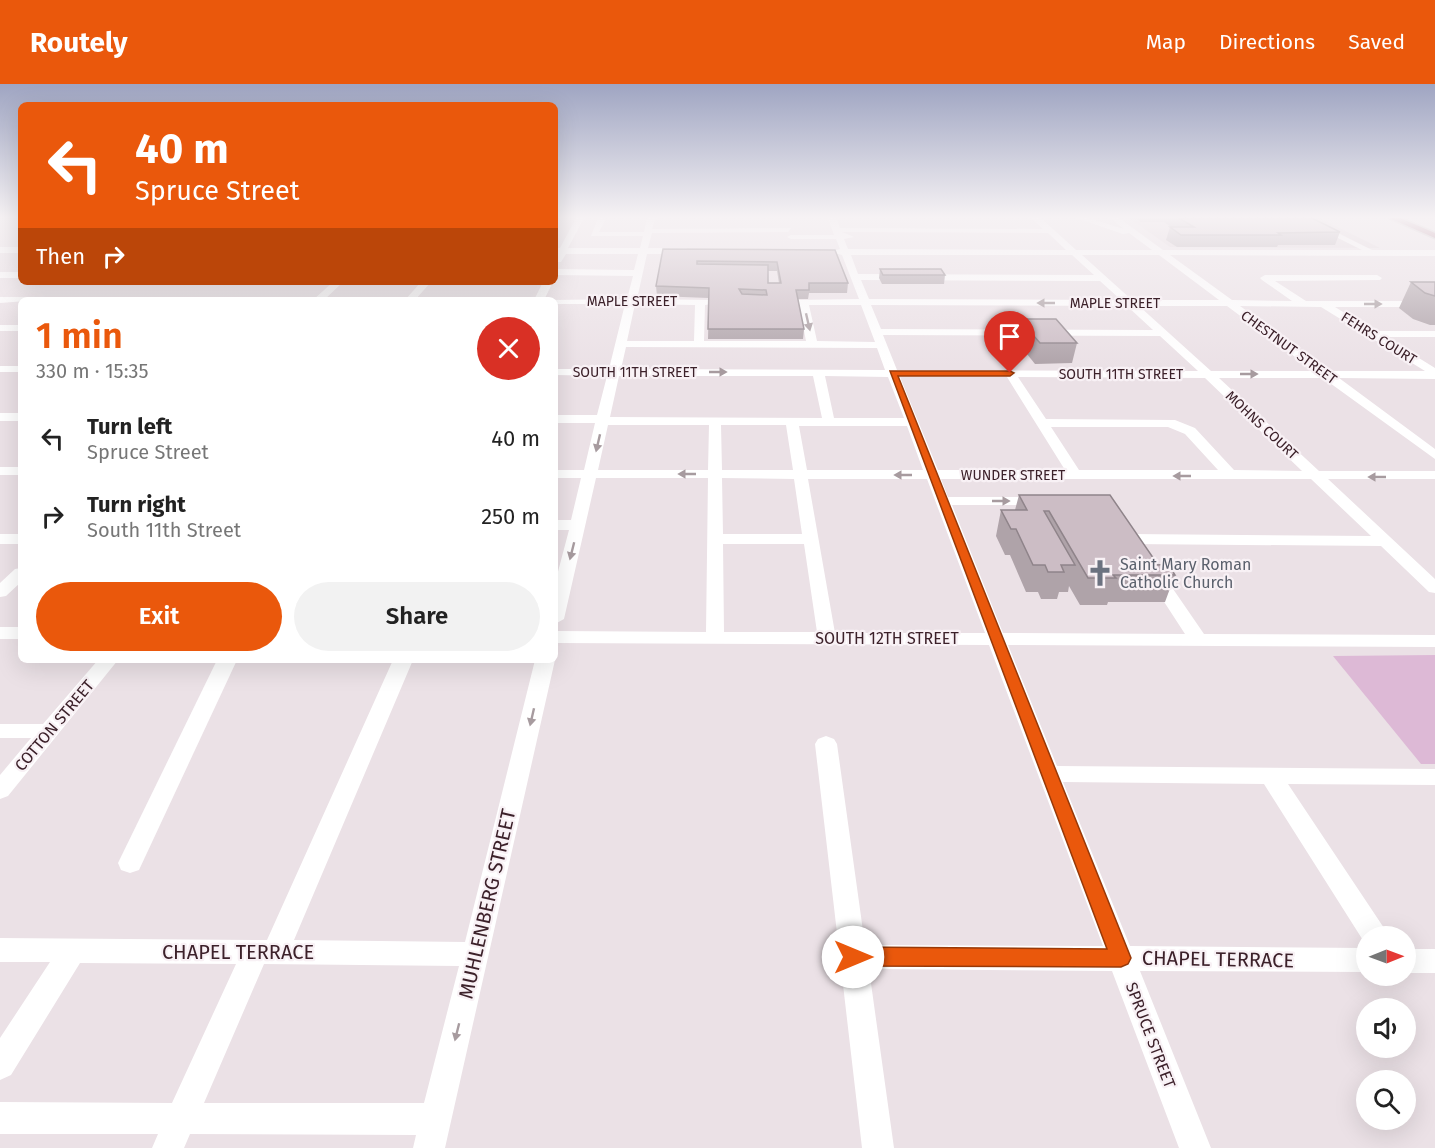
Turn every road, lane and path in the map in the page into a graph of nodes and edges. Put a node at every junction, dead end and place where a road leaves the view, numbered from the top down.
1 (640, 268) edge
2 (851, 268) edge
3 (1091, 268) edge
4 (1181, 268) edge
5 (558, 272) edge
6 (639, 273) junction
7 (0, 275) edge
8 (18, 275) edge
9 (855, 277) junction
10 (1102, 278) junction
11 (1377, 278) dead end
12 (335, 285) edge
13 (424, 285) edge
14 (321, 297) edge
15 (414, 297) edge
16 (0, 300) edge
17 (18, 300) edge
18 (558, 301) edge
19 (632, 301) junction
20 (866, 302) junction
21 (944, 302) junction
22 (1129, 303) junction
23 (1230, 304) junction
24 (1304, 304) junction
25 (1324, 304) junction
26 (1435, 304) edge
27 (0, 328) edge
28 (18, 328) edge
29 (962, 332) junction
30 (1161, 333) junction
31 (1372, 334) junction
32 (1435, 334) edge
33 (880, 338) junction
34 (699, 343) junction
35 (812, 343) junction
36 (622, 344) junction
37 (0, 369) edge
38 (18, 369) edge
39 (558, 372) edge
40 (615, 372) junction
41 (818, 373) junction
42 (893, 373) junction
43 (1010, 373) junction
44 (1208, 374) junction
45 (1435, 374) edge
46 (1326, 375) junction
47 (0, 417) edge
48 (18, 417) edge
49 (558, 419) edge
50 (603, 420) junction
51 (714, 422) junction
52 (792, 422) junction
53 (829, 422) junction
54 (911, 422) junction
55 (1042, 423) junction
56 (1435, 455) edge
57 (0, 471) edge
58 (18, 471) edge
59 (558, 474) edge
60 (591, 474) junction
61 (715, 474) junction
62 (800, 475) junction
63 (933, 475) junction
64 (1435, 475) edge
65 (1082, 476) junction
66 (1231, 476) junction
67 (1317, 477) junction
68 (1099, 493) edge
69 (943, 501) junction
70 (1050, 501) edge
71 (1118, 520) edge
72 (558, 525) edge
73 (578, 525) junction
74 (0, 539) edge
75 (18, 539) edge
76 (715, 539) junction
77 (811, 539) junction
78 (1386, 541) junction
79 (1138, 551) junction
80 (18, 576) edge
81 (560, 581) edge
82 (1435, 588) edge
83 (0, 592) edge
84 (558, 596) edge
85 (0, 633) edge
86 (18, 633) edge
87 (558, 637) edge
88 (716, 637) junction
89 (827, 638) junction
90 (996, 638) junction
91 (1198, 639) junction
92 (1435, 641) edge
93 (106, 663) edge
94 (226, 663) edge
95 (402, 663) edge
96 (544, 663) edge
97 (0, 731) edge
98 (49, 731) junction
99 (826, 744) dead end
100 (1048, 774) junction
101 (1271, 776) junction
102 (1435, 777) edge
103 (0, 790) edge
104 (130, 863) dead end
105 (1368, 926) edge
106 (0, 950) edge
107 (72, 951) junction
108 (265, 953) junction
109 (475, 954) junction
110 (853, 957) junction
111 (1121, 958) junction
112 (1356, 960) edge
113 (1416, 961) edge
114 (1435, 961) edge
115 (0, 1065) edge
116 (0, 1118) edge
117 (181, 1118) junction
118 (432, 1133) edge
119 (168, 1148) edge
120 (878, 1148) edge
121 (1195, 1148) edge

1 - 6 street
2 - 9 street, SPRUCE STREET
3 - 10 street, MOHNS COURT
4 - 23 street, CHESTNUT STREET
5 - 6 street
6 - 19 street
7 - 8 street
9 - 10 street
9 - 20 street, SPRUCE STREET
10 - 22 street, MOHNS COURT
11 - 24 street
12 - 14 street
13 - 15 street
16 - 17 street
18 - 19 street, MAPLE STREET
19 - 34 street, MAPLE STREET
19 - 36 street
20 - 21 street, MAPLE STREET
20 - 33 street, SPRUCE STREET
20 -> 35 street, MAPLE STREET
22 -> 21 street, MAPLE STREET
21 - 29 street
22 - 23 street, MAPLE STREET
22 - 30 street, MOHNS COURT
23 - 24 street, MAPLE STREET
23 - 46 street, CHESTNUT STREET
24 - 25 street, MAPLE STREET
25 -> 26 street, MAPLE STREET
25 - 31 street, FEHRS COURT
27 - 28 street
29 - 30 street
29 - 33 street
30 - 44 street, MOHNS COURT
31 - 32 street
31 - 45 street, FEHRS COURT
33 - 35 street
33 - 42 street, SPRUCE STREET
34 - 35 street
34 - 36 street
36 - 40 street
37 - 38 street
39 - 40 street, SOUTH 11TH STREET
40 -> 41 street, SOUTH 11TH STREET
40 - 50 street
41 - 42 street, SOUTH 11TH STREET
41 - 53 street
42 - 43 street, SOUTH 11TH STREET
42 - 54 street, SPRUCE STREET
43 - 44 street, SOUTH 11TH STREET
43 - 55 street
44 -> 46 street, SOUTH 11TH STREET
44 - 67 street, MOHNS COURT
45 - 46 street, SOUTH 11TH STREET
46 - 56 street, CHESTNUT STREET
47 - 48 street
49 - 50 street
50 - 51 street
50 -> 60 street
51 - 52 street
51 - 61 street
52 - 53 street
52 - 62 street
53 - 54 street
54 - 63 street, SPRUCE STREET
55 - 65 street
55 - 66 street
57 - 58 street
59 - 60 street, WUNDER STREET
61 -> 60 street, WUNDER STREET
60 - 73 street
61 - 62 street, WUNDER STREET
61 - 76 street
63 -> 62 street, WUNDER STREET
62 - 77 street
63 - 65 street, WUNDER STREET
63 - 69 street, SPRUCE STREET
64 -> 67 street, WUNDER STREET
66 -> 65 street, WUNDER STREET
65 - 68 street
66 - 67 street, WUNDER STREET
67 - 78 street, MOHNS COURT
69 -> 70 street
69 - 90 street, SPRUCE STREET
71 - 79 street
72 - 73 street
73 -> 81 street
74 - 75 street
76 - 77 street
76 - 88 street
77 - 89 street
78 - 79 street
78 - 82 street, MOHNS COURT
79 - 91 street
80 - 83 street
81 - 84 street
85 - 86 street
87 - 88 street, SOUTH 12TH STREET
88 - 89 street, SOUTH 12TH STREET
89 - 90 street, SOUTH 12TH STREET
90 - 91 street, SOUTH 12TH STREET
90 - 100 street, SPRUCE STREET
91 - 92 street, SOUTH 12TH STREET
93 - 98 street, COTTON STREET
94 - 104 street
95 - 108 street
96 -> 109 street, MUHLENBERG STREET
97 - 98 street
98 - 103 street, COTTON STREET
99 - 110 street
100 - 101 street
100 - 111 street, SPRUCE STREET
101 - 102 street
101 - 105 street
106 - 107 street, CHAPEL TERRACE
107 - 108 street, CHAPEL TERRACE
107 - 115 street
108 - 109 street, CHAPEL TERRACE
108 - 117 street
109 -> 118 street, MUHLENBERG STREET
110 - 111 street, CHAPEL TERRACE
110 - 120 street
111 - 112 street, CHAPEL TERRACE
111 - 121 street, SPRUCE STREET
113 - 114 street
116 - 117 street
117 - 118 street
117 - 119 street

